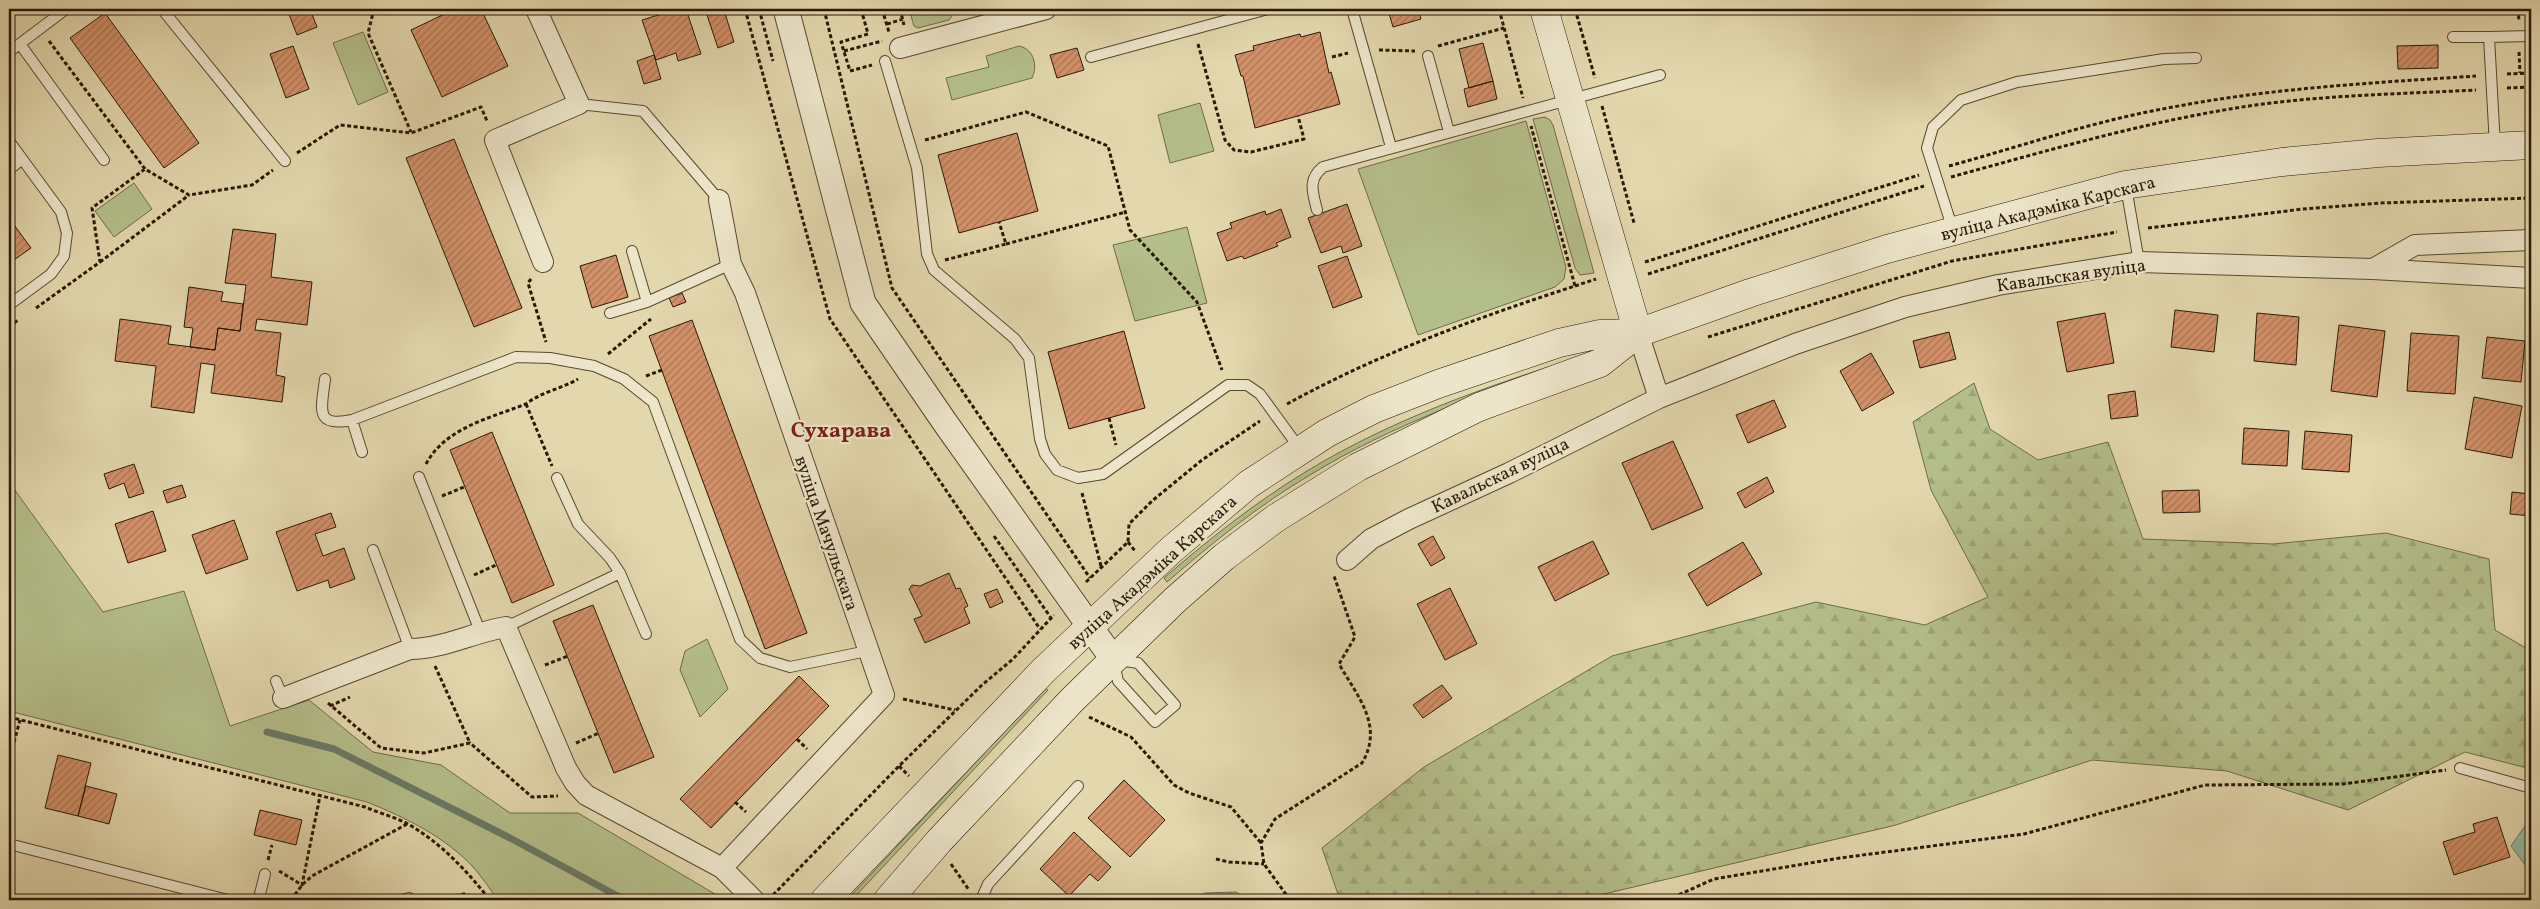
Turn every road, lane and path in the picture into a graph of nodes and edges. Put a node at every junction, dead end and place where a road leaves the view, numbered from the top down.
1 (47, 9) edge
2 (66, 9) edge
3 (162, 9) edge
4 (382, 9) edge
5 (536, 9) edge
6 (786, 9) edge
7 (824, 9) edge
8 (861, 9) edge
9 (882, 9) edge
10 (900, 9) edge
11 (1046, 9) edge
12 (1268, 9) edge
13 (1352, 9) edge
14 (1499, 9) edge
15 (1544, 9) edge
16 (1575, 9) edge
17 (372, 11) edge
18 (54, 18) junction
19 (39, 29) junction
20 (2531, 36) edge
21 (2453, 37) dead end
22 (2489, 37) junction
23 (20, 44) junction
24 (1198, 44) dead end
25 (889, 50) junction
26 (844, 51) junction
27 (9, 52) edge
28 (1428, 56) dead end
29 (1091, 57) dead end
30 (2196, 58) dead end
31 (2531, 73) edge
32 (1660, 75) dead end
33 (2491, 75) junction
34 (2531, 87) edge
35 (2492, 89) junction
36 (1598, 91) junction
37 (1570, 99) junction
38 (579, 104) junction
39 (1527, 111) junction
40 (1298, 116) dead end
41 (1449, 132) junction
42 (411, 133) junction
43 (495, 140) junction
44 (9, 141) edge
45 (910, 144) junction
46 (2531, 145) edge
47 (1391, 147) junction
48 (2496, 147) junction
49 (22, 159) junction
50 (104, 160) dead end
51 (285, 161) junction
52 (145, 169) junction
53 (9, 170) edge
54 (1934, 171) junction
55 (1937, 181) junction
56 (2125, 185) junction
57 (189, 196) junction
58 (719, 200) joint
59 (1318, 210) dead end
60 (1126, 212) junction
61 (999, 222) dead end
62 (1635, 225) dead end
63 (1953, 231) junction
64 (2531, 240) edge
65 (1006, 244) junction
66 (632, 251) dead end
67 (1642, 253) dead end
68 (100, 262) junction
69 (543, 262) joint
70 (2139, 262) junction
71 (731, 264) junction
72 (930, 264) junction
73 (2373, 269) junction
74 (1648, 274) dead end
75 (2531, 278) edge
76 (1596, 279) dead end
77 (1575, 286) junction
78 (659, 296) junction
79 (647, 302) junction
80 (9, 305) edge
81 (32, 311) dead end
82 (610, 313) dead end
83 (24, 316) dead end
84 (9, 327) edge
85 (1638, 333) junction
86 (550, 358) junction
87 (594, 366) junction
88 (325, 379) dead end
89 (1228, 385) junction
90 (1659, 398) junction
91 (526, 404) junction
92 (1274, 412) junction
93 (1108, 418) dead end
94 (352, 420) junction
95 (1300, 450) junction
96 (362, 452) dead end
97 (1121, 462) junction
98 (419, 477) joint
99 (557, 478) joint
100 (1078, 478) junction
101 (464, 487) dead end
102 (429, 502) junction
103 (373, 550) dead end
104 (1347, 560) joint
105 (496, 565) dead end
106 (1102, 567) junction
107 (620, 573) junction
108 (1090, 578) junction
109 (460, 580) junction
110 (1070, 600) junction
111 (506, 627) junction
112 (1089, 628) junction
113 (480, 631) junction
114 (646, 634) dead end
115 (419, 649) junction
116 (868, 651) junction
117 (1113, 659) junction
118 (320, 682) junction
119 (279, 689) dead end
120 (884, 695) junction
121 (956, 710) junction
122 (1085, 714) dead end
123 (9, 718) edge
124 (20, 720) junction
125 (470, 743) junction
126 (9, 761) edge
127 (2460, 768) joint
128 (1078, 786) dead end
129 (2531, 788) edge
130 (586, 795) junction
131 (320, 796) junction
132 (407, 824) junction
133 (1261, 843) junction
134 (9, 844) edge
135 (272, 845) dead end
136 (1216, 859) dead end
137 (949, 861) dead end
138 (1264, 864) junction
139 (722, 868) junction
140 (268, 871) junction
141 (302, 885) junction
142 (971, 892) dead end
143 (228, 900) edge
144 (252, 900) edge
145 (291, 900) edge
146 (436, 900) edge
147 (485, 900) edge
148 (490, 900) edge
149 (754, 900) edge
150 (767, 900) edge
151 (825, 900) edge
152 (888, 900) edge
153 (981, 900) edge
154 (1290, 900) edge
155 (1667, 900) edge

1 - 18 lane
2 - 18 lane
3 - 51 lane
4 - 17 path
5 - 38 street
6 - 110 street
7 - 108 path
8 - 26 path
9 - 10 path
11 - 25 street
12 - 29 lane
13 - 47 lane
14 - 39 path
15 - 37 main road
16 - 36 path
17 - 42 path
18 - 19 lane
19 - 23 lane
19 - 52 path
20 - 22 lane
21 - 22 lane
22 - 33 lane
23 - 27 lane
23 - 50 lane
24 - 40 path
25 - 26 path
25 - 26 path
25 - 45 lane
28 - 41 lane
30 - 54 lane
31 - 33 path
32 - 36 lane
33 - 35 lane
33 - 54 path
34 - 35 path
35 - 48 lane
35 - 55 path
36 - 37 lane
36 - 62 path
37 - 39 lane
37 - 85 main road
38 - 43 street
38 - 58 lane
39 - 41 lane
39 - 77 path
41 - 47 lane
42 - 43 path
42 - 51 path
43 - 69 street
44 - 49 lane
45 - 60 path
45 - 72 lane
46 - 48 main road, вуліца Акадэміка Карскага
47 - 59 lane
48 - 56 main road, вуліца Акадэміка Карскага
49 - 53 lane
49 - 80 lane
51 - 57 path
52 - 57 path
52 - 68 path
54 - 55 lane
54 - 67 path
55 - 63 lane
55 - 74 path
56 - 63 main road, вуліца Акадэміка Карскага
56 - 70 lane
57 - 68 path
58 - 71 street, вуліца Мачульскага
60 - 65 path
60 - 89 path
61 - 65 path
63 - 85 main road, вуліца Акадэміка Карскага
64 - 73 street
65 - 72 path
66 - 79 lane
68 - 81 path
69 - 86 path
70 - 73 street, Кавальская вуліца
70 - 90 street, Кавальская вуліца
71 - 78 lane
71 - 116 street, вуліца Мачульскага
72 - 100 lane
73 - 75 street, Кавальская вуліца
76 - 77 path
77 - 92 path
78 - 79 lane
78 - 87 path
79 - 82 lane
83 - 84 path
85 - 90 street
85 - 95 main road, вуліца Акадэміка Карскага
85 - 117 main road, вуліца Акадэміка Карскага
86 - 87 lane
86 - 94 lane
87 - 91 path
87 - 116 lane
88 - 94 lane
89 - 92 lane
89 - 97 lane
90 - 104 street, Кавальская вуліца
91 - 98 path
91 - 99 path
92 - 95 lane
92 - 106 path
93 - 97 path
94 - 96 lane
95 - 112 main road, вуліца Акадэміка Карскага
97 - 100 lane
98 - 102 lane
99 - 107 lane
100 - 106 path
101 - 102 path
102 - 109 lane
103 - 115 lane
104 - 133 path
105 - 109 path
106 - 108 path
107 - 111 lane
107 - 114 lane
108 - 110 path
109 - 113 lane
110 - 112 street
110 - 121 path
111 - 113 street
111 - 130 street
112 - 117 street
112 - 151 main road, вуліца Акадэміка Карскага
113 - 115 street
115 - 118 street
115 - 125 path
116 - 120 street, вуліца Мачульскага
117 - 117 lane
117 - 152 main road, вуліца Акадэміка Карскага
118 - 119 street
118 - 125 path
120 - 121 path
120 - 139 street
121 - 150 path
122 - 133 path
123 - 124 path
124 - 126 path
124 - 131 path
125 - 130 path
127 - 129 lane
127 - 155 path
128 - 153 lane
130 - 139 street
131 - 132 path
131 - 141 path
132 - 141 path
132 - 148 path
133 - 138 path
134 - 143 lane
135 - 140 path
136 - 138 path
137 - 142 path
138 - 154 path
139 - 149 street
140 - 141 path
140 - 144 lane
141 - 145 path
146 - 147 path

